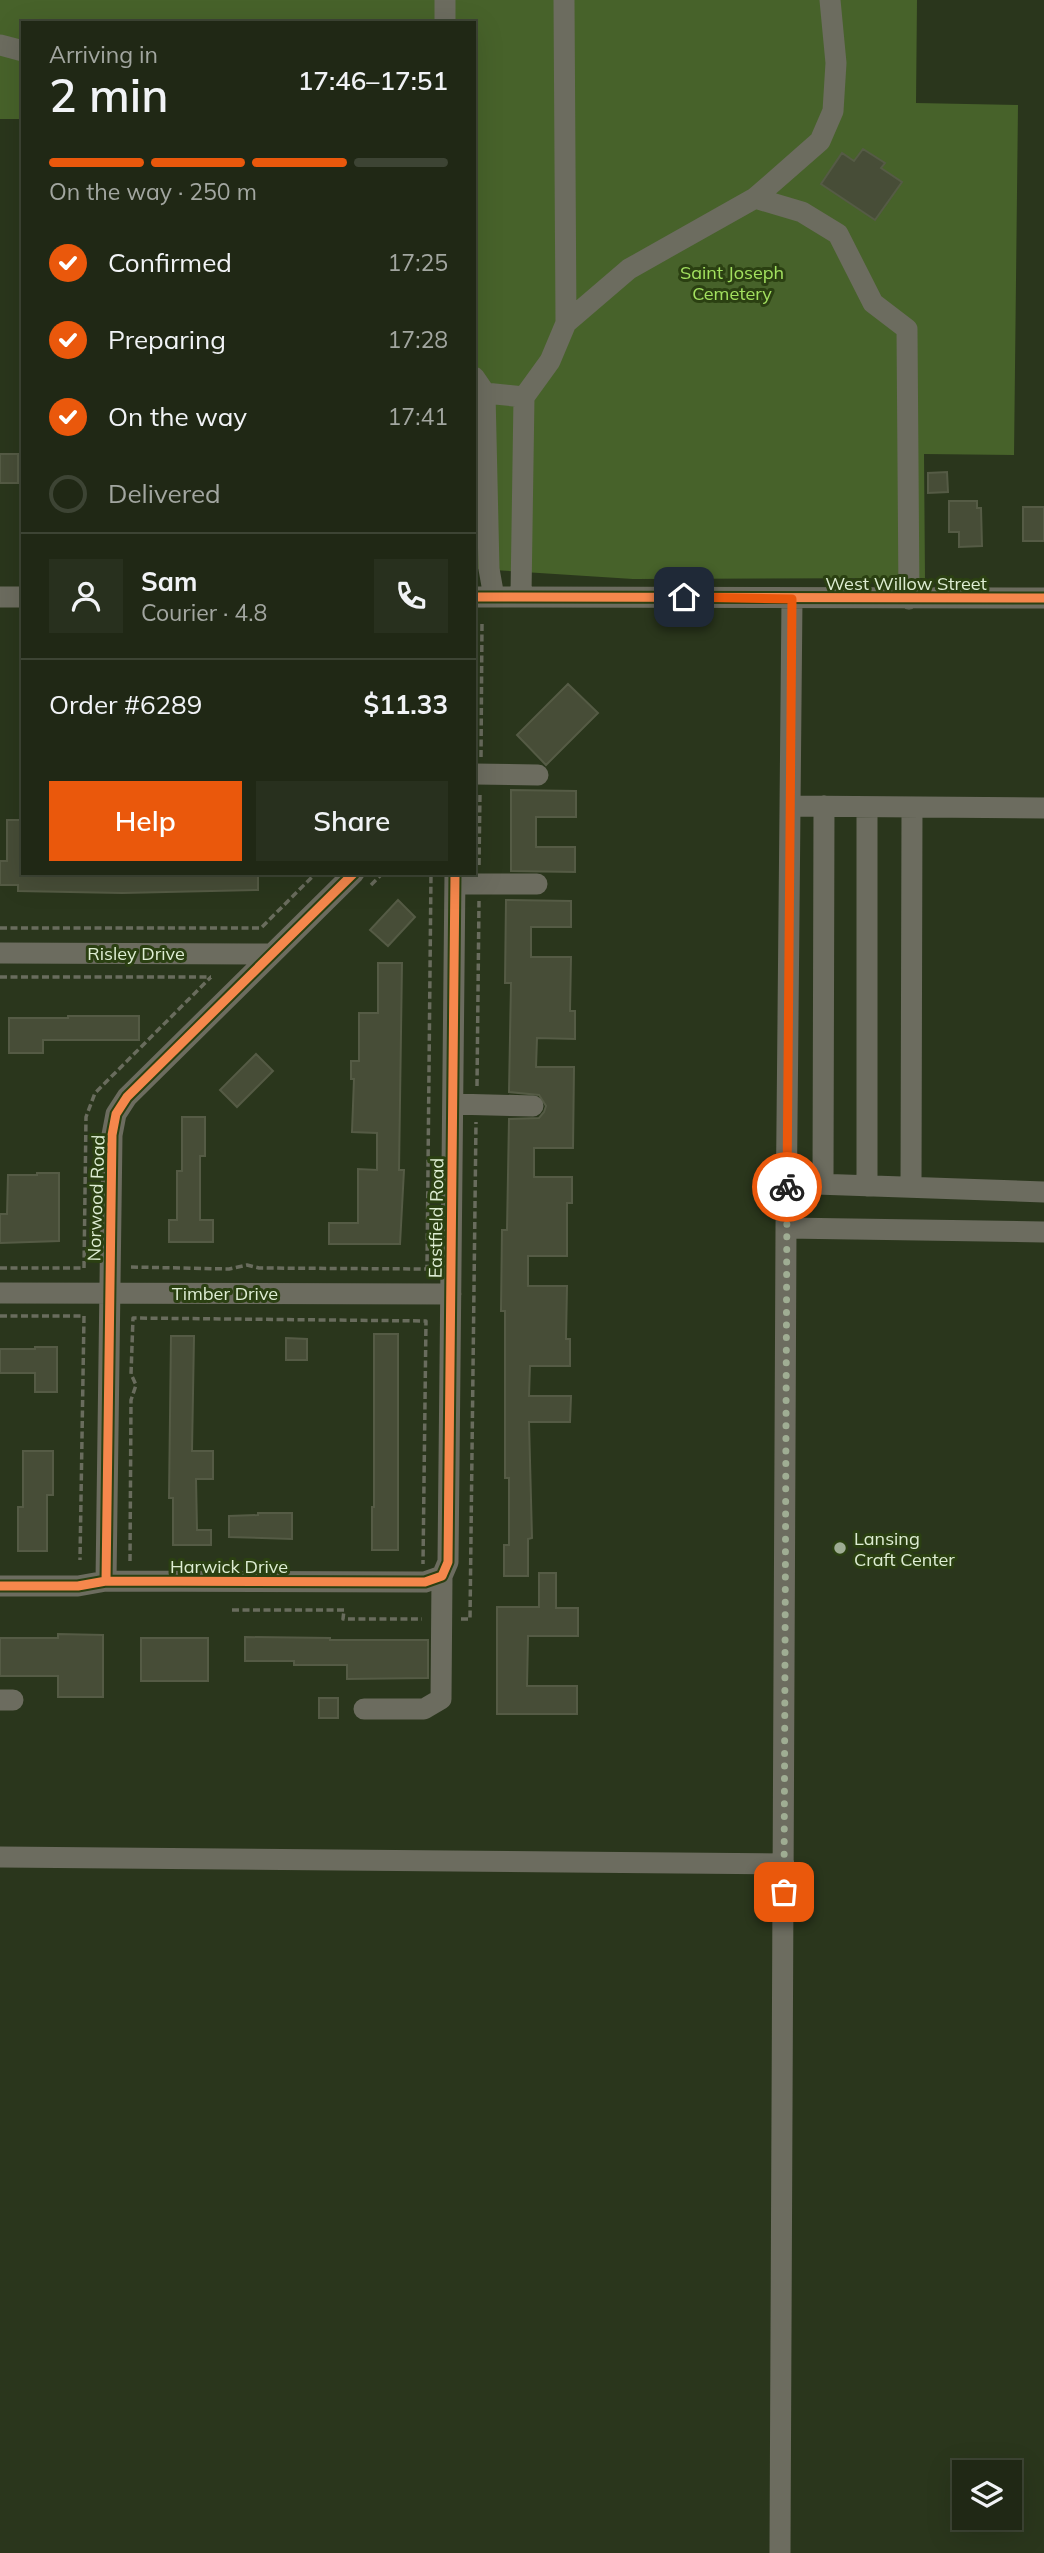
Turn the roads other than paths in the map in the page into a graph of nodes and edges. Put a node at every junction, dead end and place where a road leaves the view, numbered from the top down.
1 (445, 0) edge
2 (564, 0) edge
3 (830, 0) edge
4 (444, 21) edge
5 (0, 45) edge
6 (21, 50) edge
7 (755, 198) junction
8 (566, 323) junction
9 (480, 385) edge
10 (524, 397) junction
11 (521, 595) junction
12 (0, 597) edge
13 (21, 597) edge
14 (484, 597) edge
15 (1044, 598) edge
16 (792, 599) junction
17 (909, 599) junction
18 (476, 774) edge
19 (538, 775) dead end
20 (790, 806) junction
21 (824, 806) junction
22 (867, 807) junction
23 (912, 807) junction
24 (1044, 808) edge
25 (455, 878) edge
26 (359, 883) edge
27 (537, 884) dead end
28 (0, 953) edge
29 (272, 954) junction
30 (453, 1104) junction
31 (533, 1106) dead end
32 (787, 1183) junction
33 (823, 1184) junction
34 (867, 1186) junction
35 (911, 1188) junction
36 (1044, 1192) edge
37 (786, 1228) junction
38 (1044, 1232) edge
39 (0, 1293) edge
40 (108, 1293) junction
41 (451, 1294) junction
42 (445, 1569) junction
43 (106, 1581) junction
44 (0, 1586) edge
45 (364, 1709) dead end
46 (0, 1857) edge
47 (784, 1864) junction
48 (780, 2553) edge

1 - 4 street
2 - 8 street
3 - 7 street
5 - 6 street
7 - 8 street
7 - 17 street
8 - 10 street
9 - 10 street
9 - 14 street
10 - 11 street
11 - 14 street, West Willow Street
11 - 16 street, West Willow Street
12 - 13 street
15 - 17 street, West Willow Street
16 - 17 street, West Willow Street
16 - 20 street
18 - 19 street
20 - 21 street
20 - 32 street
21 - 22 street
21 - 33 street
22 - 23 street
22 - 34 street
23 - 24 street
23 - 35 street
25 - 27 street
25 - 30 street, Eastfield Road
26 - 29 street, Norwood Road
28 - 29 street, Risley Drive
29 - 40 street, Norwood Road
30 - 31 street
30 - 41 street, Eastfield Road
32 - 33 street
32 - 37 street
33 - 34 street
34 - 35 street
35 - 36 street
37 - 38 street
37 - 47 street
39 - 40 street, Timber Drive
40 - 41 street, Timber Drive
40 - 43 street, Norwood Road
41 - 42 street, Eastfield Road
42 - 43 street, Harwick Drive
42 - 45 street, Eastfield Road
43 - 44 street, Harwick Drive
46 - 47 street
47 - 48 street

